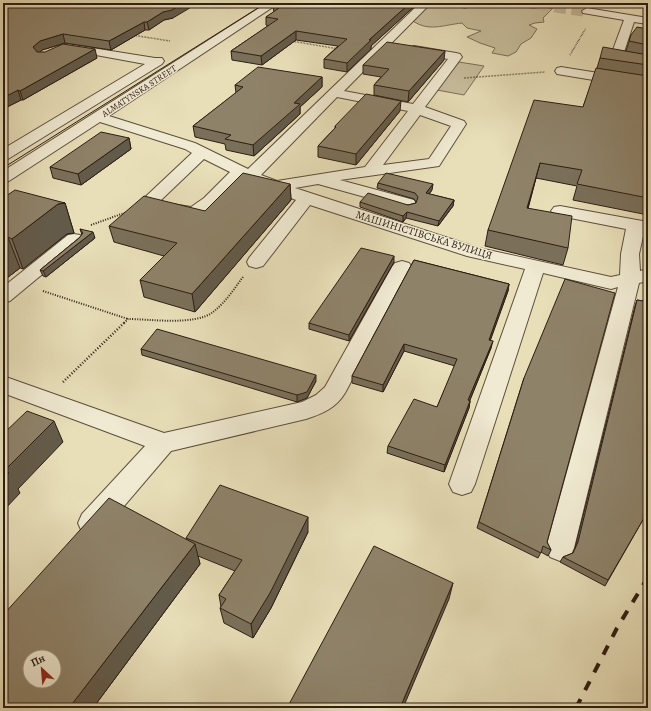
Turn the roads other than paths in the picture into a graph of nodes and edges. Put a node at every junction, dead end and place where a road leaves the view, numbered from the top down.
1 (274, 3) edge
2 (426, 3) edge
3 (587, 11) tunnel mouth
4 (630, 18) junction
5 (648, 21) edge
6 (57, 49) edge
7 (379, 50) junction
8 (169, 54) dead end
9 (156, 62) junction
10 (648, 64) edge
11 (561, 71) road end
12 (648, 84) edge
13 (335, 93) junction
14 (417, 109) junction
15 (99, 117) junction
16 (202, 152) junction
17 (3, 156) edge
18 (370, 171) junction
19 (245, 174) junction
20 (3, 178) edge
21 (318, 179) junction
22 (275, 186) junction
23 (306, 198) junction
24 (408, 204) edge
25 (560, 211) dead end
26 (642, 226) edge
27 (79, 231) edge
28 (256, 262) road end
29 (536, 266) junction
30 (402, 267) dead end
31 (639, 278) edge
32 (3, 297) edge
33 (3, 384) edge
34 (163, 444) junction
35 (462, 484) dead end
36 (76, 541) edge
37 (560, 548) dead end

1 - 15 street, ALMATYNSKA STREET
2 - 7 street
3 - 4 street
4 - 5 street
4 - 10 street
6 - 9 street
7 - 13 street
7 - 14 street
8 - 9 street, ALMATYNSKA STREET
9 - 17 street, ALMATYNSKA STREET
11 - 12 street
13 - 14 street
13 - 19 street
14 - 18 street
14 - 18 street
15 - 16 street, МАШИНІСТІВСЬКА ВУЛИЦЯ
15 - 20 street, ALMATYNSKA STREET
16 - 19 street, МАШИНІСТІВСЬКА ВУЛИЦЯ
16 - 19 street
18 - 21 street
19 - 22 street, МАШИНІСТІВСЬКА ВУЛИЦЯ
21 - 22 street
21 - 24 street
22 - 23 street, МАШИНІСТІВСЬКА ВУЛИЦЯ
23 - 28 street
23 - 29 street, МАШИНІСТІВСЬКА ВУЛИЦЯ
25 - 26 street
26 - 31 street
27 - 32 street
29 - 31 street, МАШИНІСТІВСЬКА ВУЛИЦЯ
29 - 35 street
30 - 34 street
31 - 37 street
33 - 34 street
34 - 36 street

